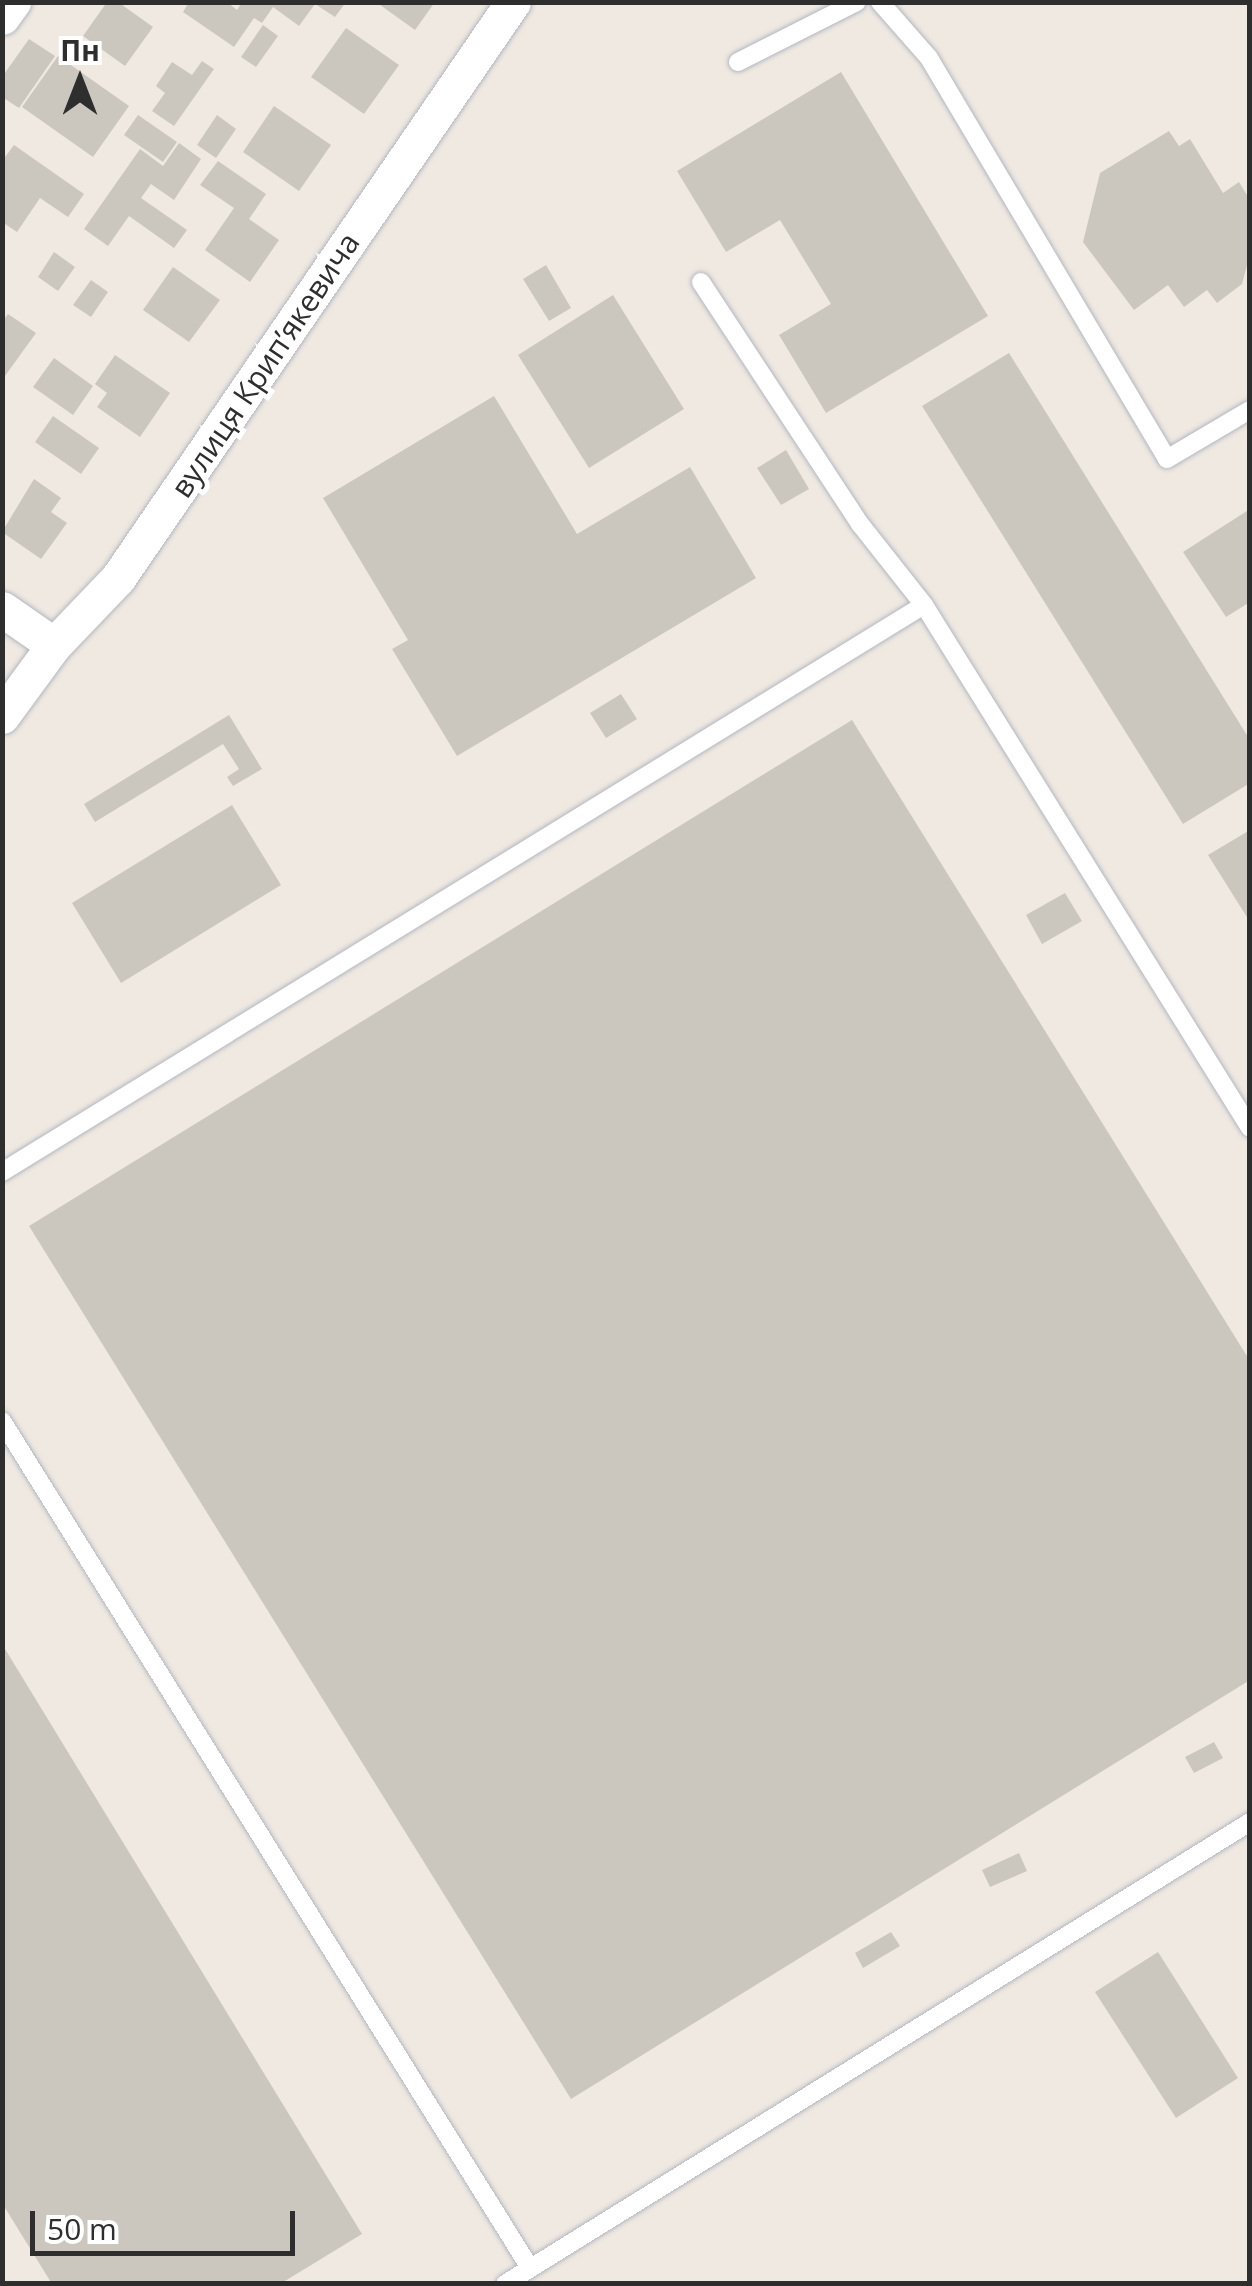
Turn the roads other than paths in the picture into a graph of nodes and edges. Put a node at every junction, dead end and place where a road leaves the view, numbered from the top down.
1 (13, 2) edge
2 (513, 2) edge
3 (856, 2) edge
4 (880, 2) edge
5 (2, 17) edge
6 (738, 62) dead end
7 (702, 282) dead end
8 (1250, 410) edge
9 (924, 606) junction
10 (2, 609) edge
11 (54, 645) junction
12 (2, 716) edge
13 (1250, 1128) edge
14 (2, 1172) edge
15 (2, 1421) edge
16 (1250, 1822) edge
17 (530, 2268) junction
18 (505, 2284) edge

1 - 5 street
2 - 11 street, вулиця Крипʼякевича
3 - 6 lane
4 - 8 lane
7 - 9 lane
9 - 13 lane
9 - 14 lane
10 - 11 street
11 - 12 street, вулиця Крипʼякевича
15 - 17 lane
16 - 17 lane
17 - 18 lane

